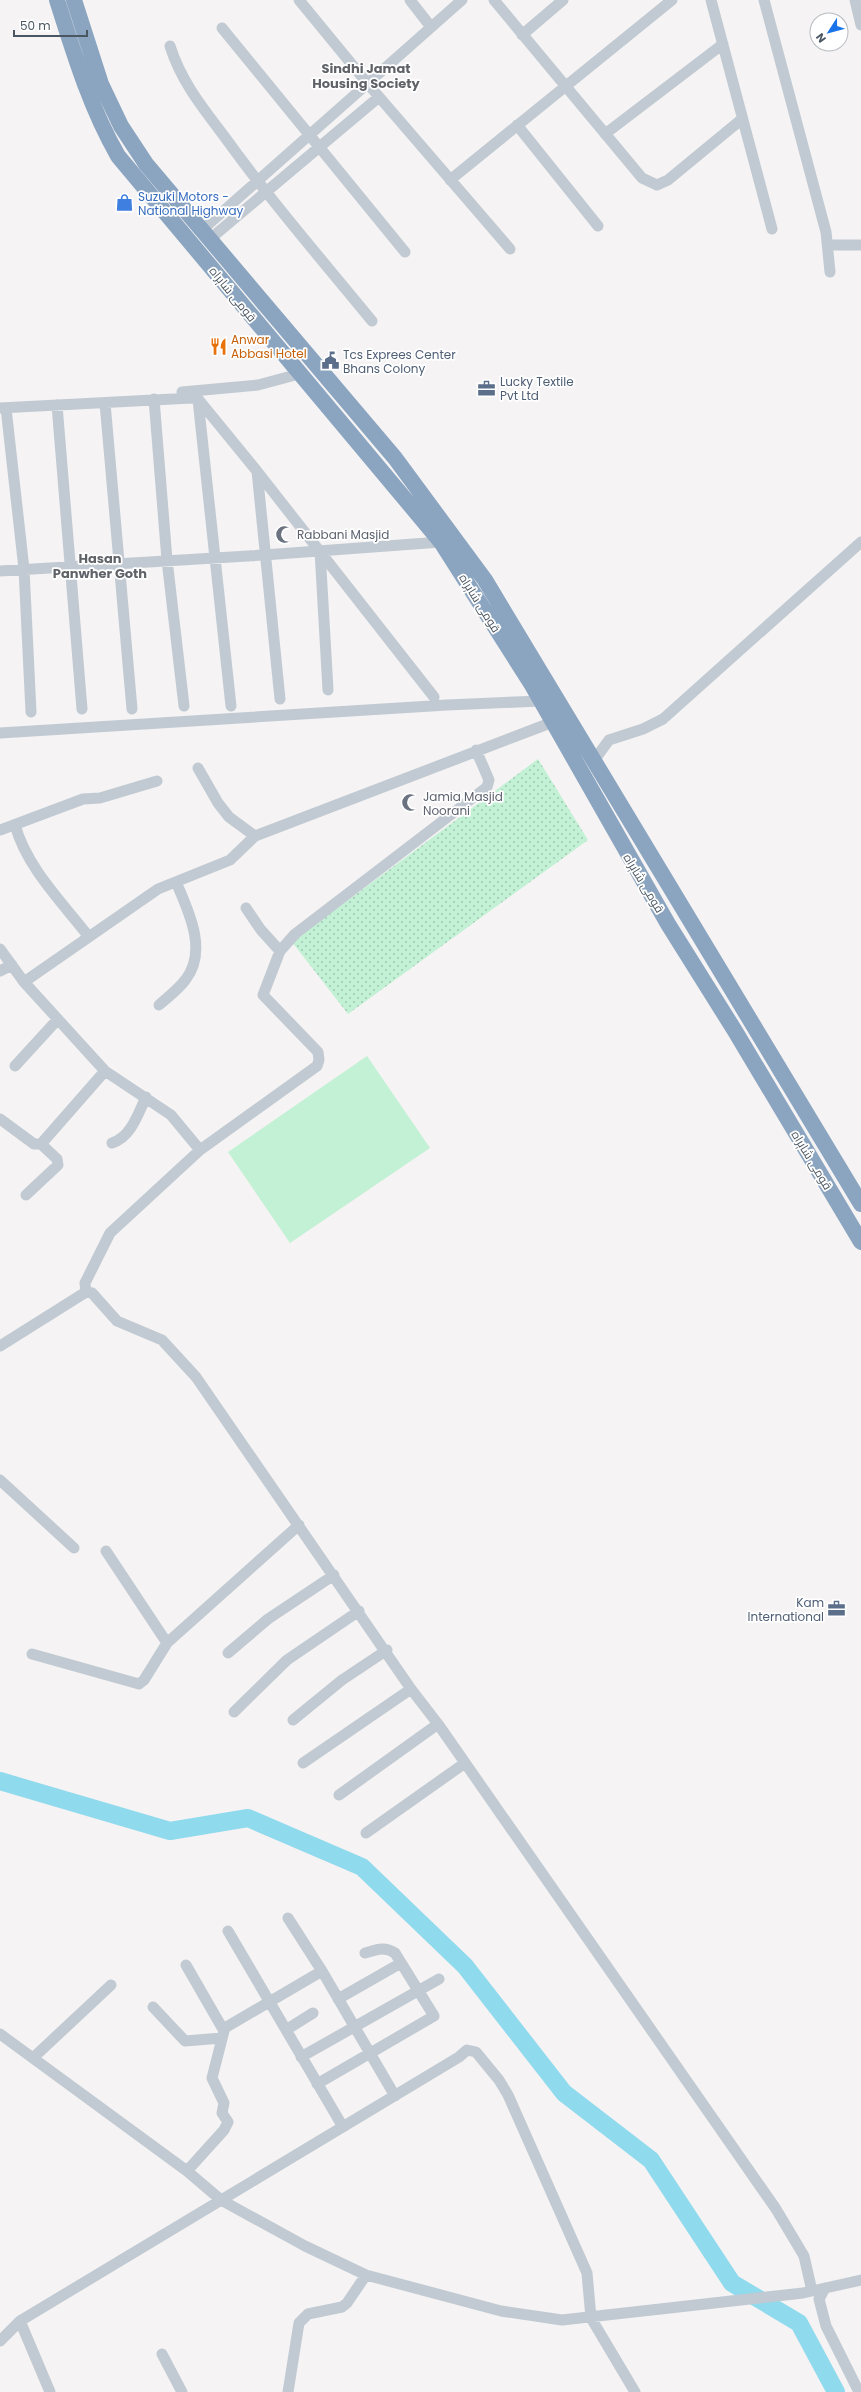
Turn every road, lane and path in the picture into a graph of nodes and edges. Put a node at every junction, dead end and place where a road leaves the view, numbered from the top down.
1 (57, 0) edge
2 (74, 0) edge
3 (299, 0) edge
4 (410, 0) edge
5 (462, 0) edge
6 (494, 0) edge
7 (563, 0) edge
8 (672, 0) edge
9 (711, 0) edge
10 (764, 0) edge
11 (855, 0) edge
12 (861, 25) edge
13 (431, 27) junction
14 (222, 28) dead end
15 (522, 34) junction
16 (723, 44) junction
17 (170, 46) dead end
18 (368, 84) junction
19 (564, 86) junction
20 (379, 97) junction
21 (742, 119) junction
22 (517, 125) junction
23 (605, 134) junction
24 (309, 135) junction
25 (319, 147) junction
26 (450, 180) junction
27 (256, 182) junction
28 (266, 191) junction
29 (598, 226) dead end
30 (772, 229) dead end
31 (206, 234) junction
32 (828, 245) junction
33 (861, 245) edge
34 (510, 249) dead end
35 (406, 252) dead end
36 (830, 272) dead end
37 (372, 321) dead end
38 (299, 374) junction
39 (198, 399) junction
40 (154, 400) junction
41 (105, 403) junction
42 (57, 405) junction
43 (2, 406) edge
44 (256, 470) junction
45 (441, 542) junction
46 (861, 542) edge
47 (320, 551) junction
48 (264, 555) junction
49 (216, 558) junction
50 (167, 560) junction
51 (119, 563) junction
52 (70, 566) junction
53 (24, 569) junction
54 (0, 571) edge
55 (328, 690) dead end
56 (434, 697) dead end
57 (280, 699) dead end
58 (540, 701) junction
59 (184, 706) dead end
60 (231, 706) dead end
61 (82, 709) dead end
62 (132, 709) dead end
63 (31, 712) dead end
64 (553, 722) junction
65 (0, 733) edge
66 (476, 750) junction
67 (593, 762) junction
68 (198, 768) dead end
69 (157, 781) dead end
70 (15, 825) junction
71 (0, 830) edge
72 (255, 836) junction
73 (176, 882) junction
74 (246, 908) dead end
75 (89, 937) junction
76 (0, 949) edge
77 (280, 951) junction
78 (12, 965) junction
79 (0, 971) edge
80 (24, 982) junction
81 (159, 1005) dead end
82 (58, 1019) junction
83 (15, 1066) dead end
84 (105, 1071) junction
85 (146, 1097) junction
86 (0, 1119) edge
87 (112, 1143) dead end
88 (41, 1144) junction
89 (200, 1150) junction
90 (26, 1195) dead end
91 (861, 1204) edge
92 (861, 1242) edge
93 (86, 1292) junction
94 (0, 1346) edge
95 (0, 1480) edge
96 (299, 1525) junction
97 (74, 1548) dead end
98 (106, 1551) dead end
99 (334, 1575) junction
100 (359, 1611) junction
101 (166, 1643) junction
102 (387, 1650) junction
103 (228, 1653) dead end
104 (32, 1654) dead end
105 (412, 1690) junction
106 (234, 1712) dead end
107 (293, 1720) dead end
108 (438, 1724) junction
109 (303, 1763) dead end
110 (465, 1763) junction
111 (339, 1795) dead end
112 (366, 1832) dead end
113 (288, 1918) dead end
114 (228, 1931) dead end
115 (365, 1953) dead end
116 (401, 1963) junction
117 (186, 1965) dead end
118 (322, 1971) junction
119 (438, 1979) dead end
120 (111, 1985) dead end
121 (418, 1990) junction
122 (338, 1999) junction
123 (270, 2002) junction
124 (153, 2007) dead end
125 (314, 2013) dead end
126 (354, 2026) junction
127 (286, 2030) junction
128 (222, 2033) junction
129 (0, 2034) edge
130 (370, 2053) junction
131 (302, 2056) junction
132 (34, 2057) junction
133 (317, 2084) junction
134 (395, 2096) junction
135 (343, 2127) junction
136 (187, 2171) junction
137 (221, 2200) junction
138 (366, 2275) junction
139 (861, 2280) edge
140 (825, 2288) junction
141 (808, 2292) junction
142 (590, 2318) junction
143 (20, 2321) junction
144 (0, 2341) edge
145 (162, 2354) dead end
146 (50, 2392) edge
147 (182, 2392) edge
148 (288, 2392) edge
149 (635, 2392) edge
150 (859, 2392) edge

1 - 38 highway, قومی شاہراہ
2 - 31 highway, قومی شاہراہ
3 - 18 street
4 - 13 street
5 - 13 street
6 - 15 street
7 - 15 street
8 - 19 street
9 - 16 street
10 - 32 street
11 - 12 street
13 - 18 street
14 - 24 street
15 - 19 street
16 - 21 street
16 - 23 street
17 - 27 street
18 - 20 street
18 - 24 street
19 - 22 street
19 - 23 street
20 - 25 street
20 - 26 street
21 - 23 street
21 - 30 street
22 - 26 street
22 - 29 street
24 - 25 street
24 - 27 street
25 - 28 street
25 - 35 street
26 - 34 street
27 - 28 street
27 - 31 street
28 - 31 street
28 - 37 street
31 - 67 highway, قومی شاہراہ
32 - 33 street
32 - 36 street
38 - 43 street
38 - 45 highway, قومی شاہراہ
39 - 40 street
39 - 44 street
39 - 49 street
40 - 41 street
40 - 50 street
41 - 42 street
41 - 51 street
42 - 43 street
42 - 52 street
43 - 53 street
44 - 47 street
44 - 48 street
45 - 47 street
45 - 58 highway, قومی شاہراہ
46 - 67 street
47 - 48 street
47 - 55 street
47 - 56 street
48 - 49 street
48 - 57 street
49 - 50 street
49 - 60 street
50 - 51 street
50 - 59 street
51 - 52 street
51 - 62 street
52 - 53 street
52 - 61 street
53 - 54 street
53 - 63 street
58 - 64 highway, قومی شاہراہ
58 - 65 street
64 - 66 street
64 - 92 highway, قومی شاہراہ
66 - 72 street
66 - 77 street
67 - 91 highway, قومی شاہراہ
68 - 72 street
69 - 70 street
70 - 71 street
70 - 75 street
72 - 73 street
73 - 75 street
73 - 81 street
74 - 77 street
75 - 80 street
76 - 78 street
77 - 89 street
78 - 79 street
78 - 80 street
80 - 82 street
82 - 83 street
82 - 84 street
84 - 85 street
84 - 88 street
85 - 87 street
85 - 89 street
86 - 88 street
88 - 90 street
89 - 93 street
93 - 94 street
93 - 96 street
95 - 97 street
96 - 99 street
96 - 101 street
98 - 101 street
99 - 100 street
99 - 103 street
100 - 102 street
100 - 106 street
101 - 104 street
102 - 105 street
102 - 107 street
105 - 108 street
105 - 109 street
108 - 110 street
108 - 111 street
110 - 112 street
110 - 141 street
113 - 118 street
114 - 123 street
115 - 116 street
116 - 121 street
116 - 122 street
117 - 128 street
118 - 122 street
118 - 123 street
119 - 121 street
120 - 132 street
121 - 126 street
121 - 130 street
122 - 126 street
123 - 127 street
123 - 128 street
124 - 128 street
125 - 127 street
126 - 130 street
126 - 131 street
127 - 131 street
128 - 136 street
129 - 132 street
130 - 133 street
130 - 134 street
131 - 133 street
132 - 136 street
133 - 135 street
134 - 135 street
134 - 142 street
135 - 137 street
136 - 137 street
137 - 138 street
137 - 143 street
138 - 142 street
138 - 148 street
139 - 140 street
140 - 141 street
140 - 150 street
141 - 142 street
142 - 149 street
143 - 144 street
143 - 146 street
145 - 147 street

